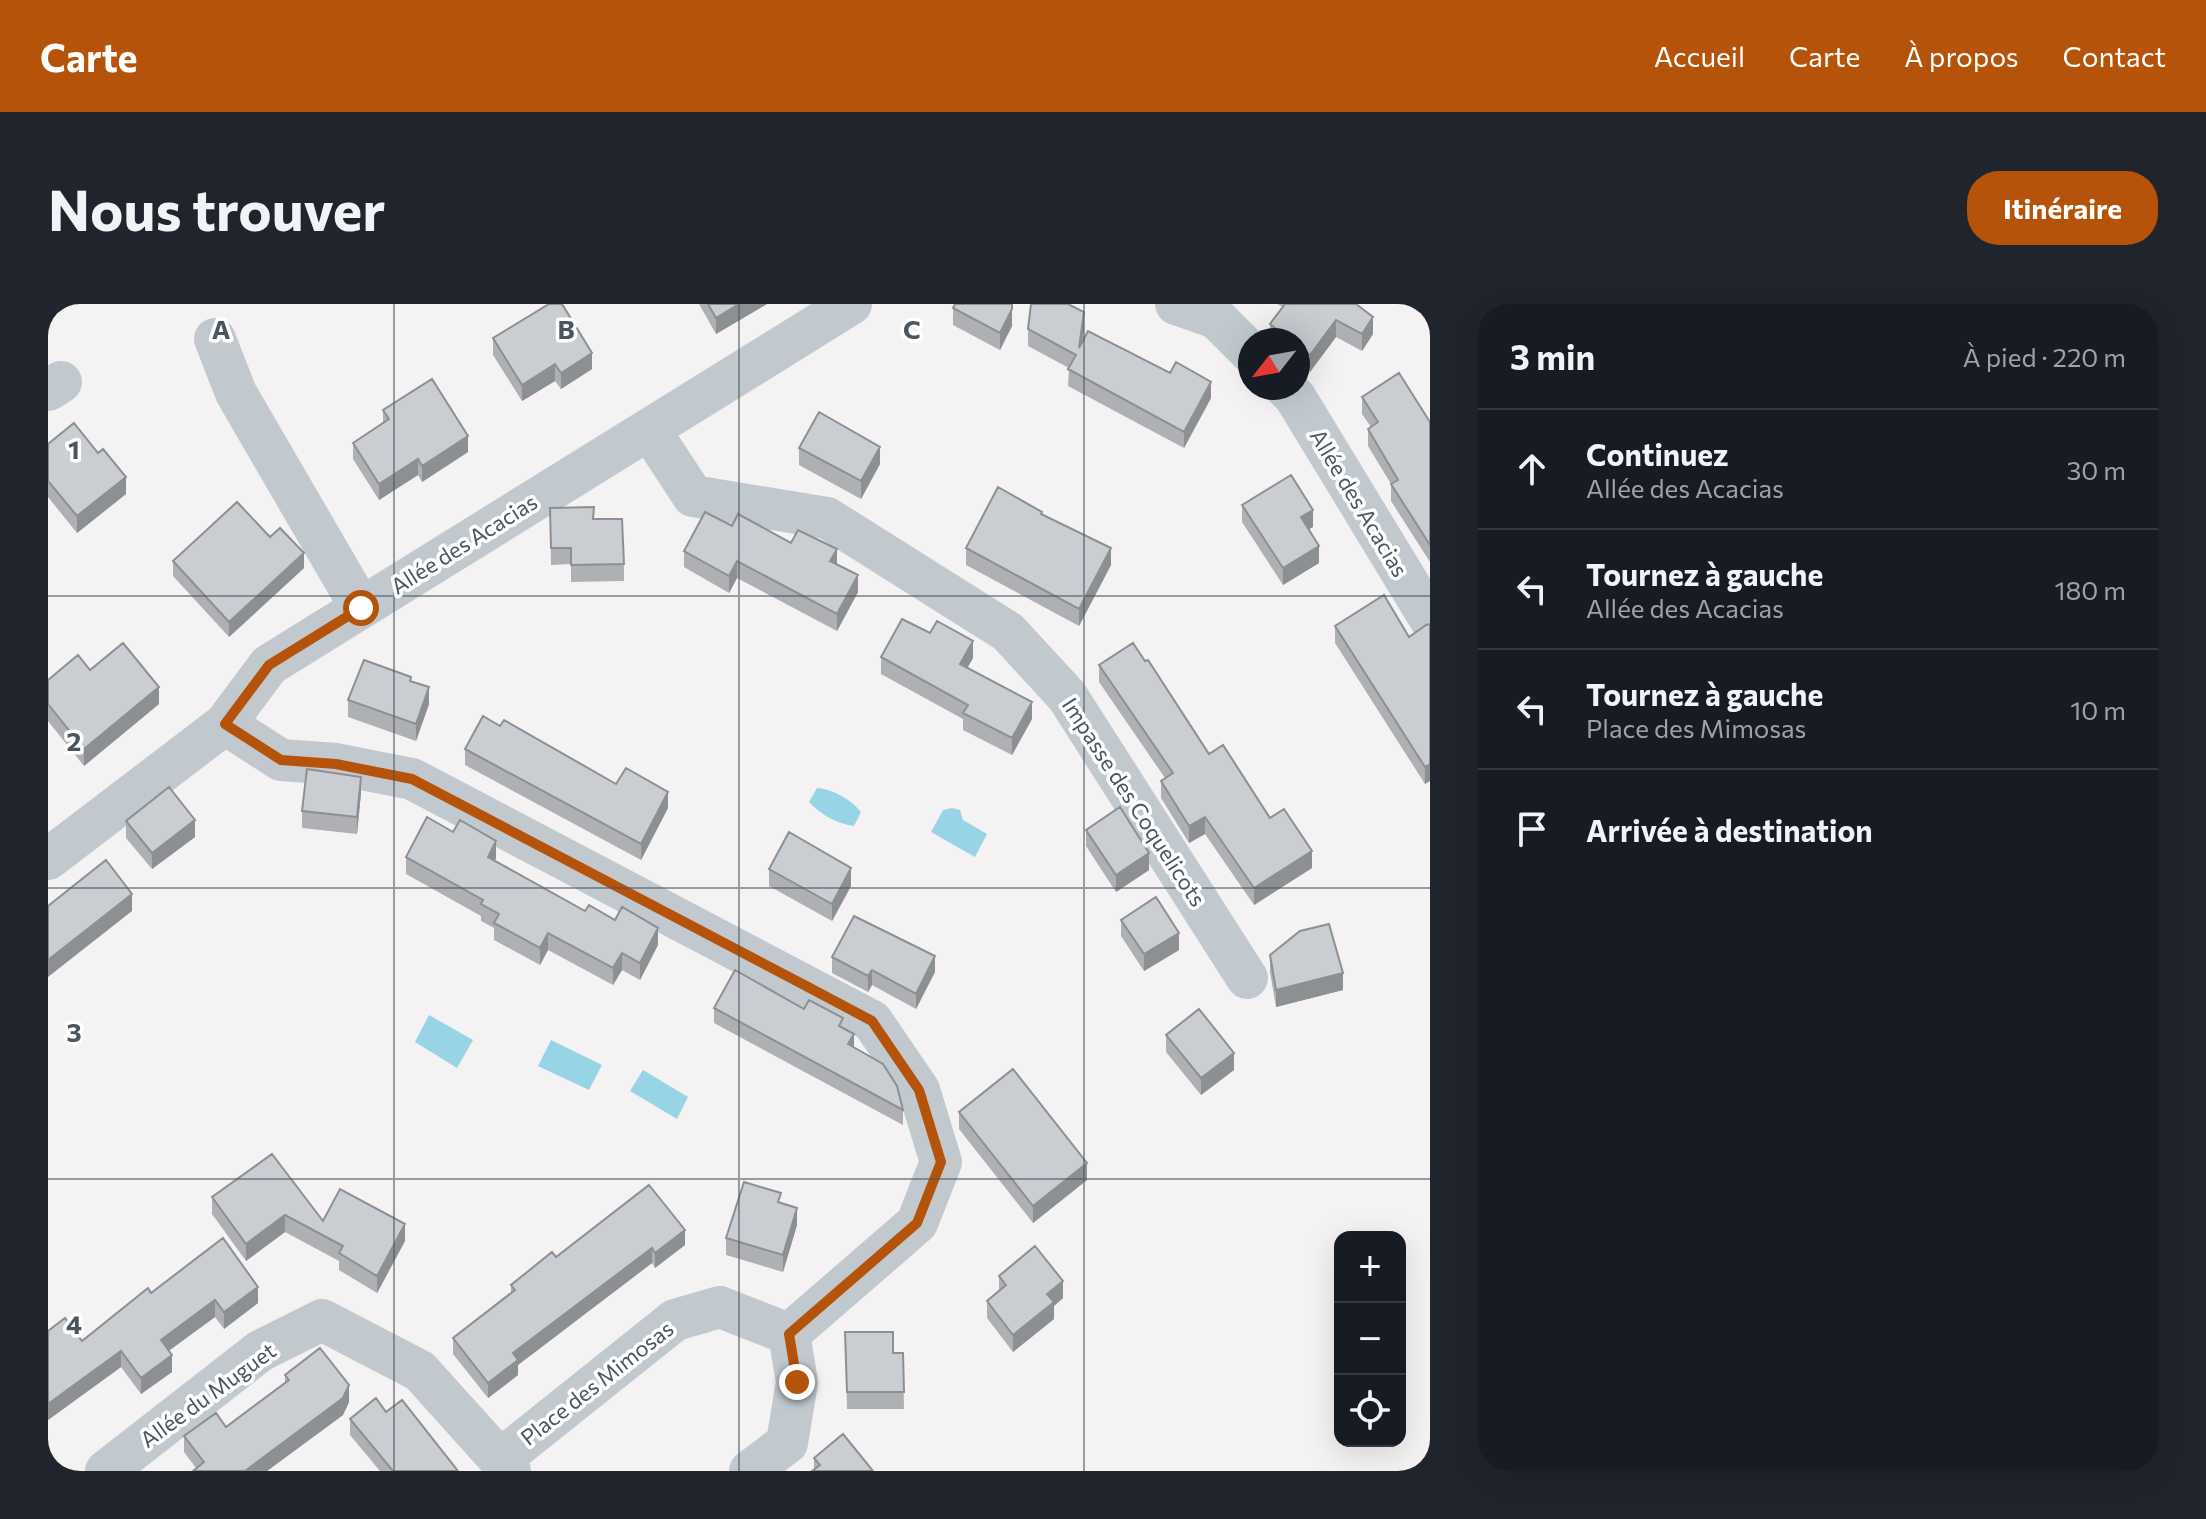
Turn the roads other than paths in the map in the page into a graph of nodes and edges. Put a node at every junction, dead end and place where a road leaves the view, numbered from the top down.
1 (851, 304) edge
2 (1176, 304) edge
3 (215, 339) dead end
4 (1238, 340) edge
5 (1297, 400) edge
6 (649, 429) junction
7 (361, 608) junction
8 (1430, 619) edge
9 (225, 724) junction
10 (48, 859) edge
11 (1247, 978) dead end
12 (789, 1334) junction
13 (505, 1465) edge
14 (106, 1471) edge
15 (750, 1471) edge

1 - 6 street, Allée des Acacias
2 - 4 street
3 - 7 street
5 - 8 street, Allée des Acacias
6 - 7 street, Allée des Acacias
6 - 11 street, Impasse des Coquelicots
7 - 9 street, Allée des Acacias
9 - 10 street, Allée des Acacias
9 - 12 street
12 - 13 street, Place des Mimosas
12 - 15 street
13 - 14 street, Allée du Muguet

